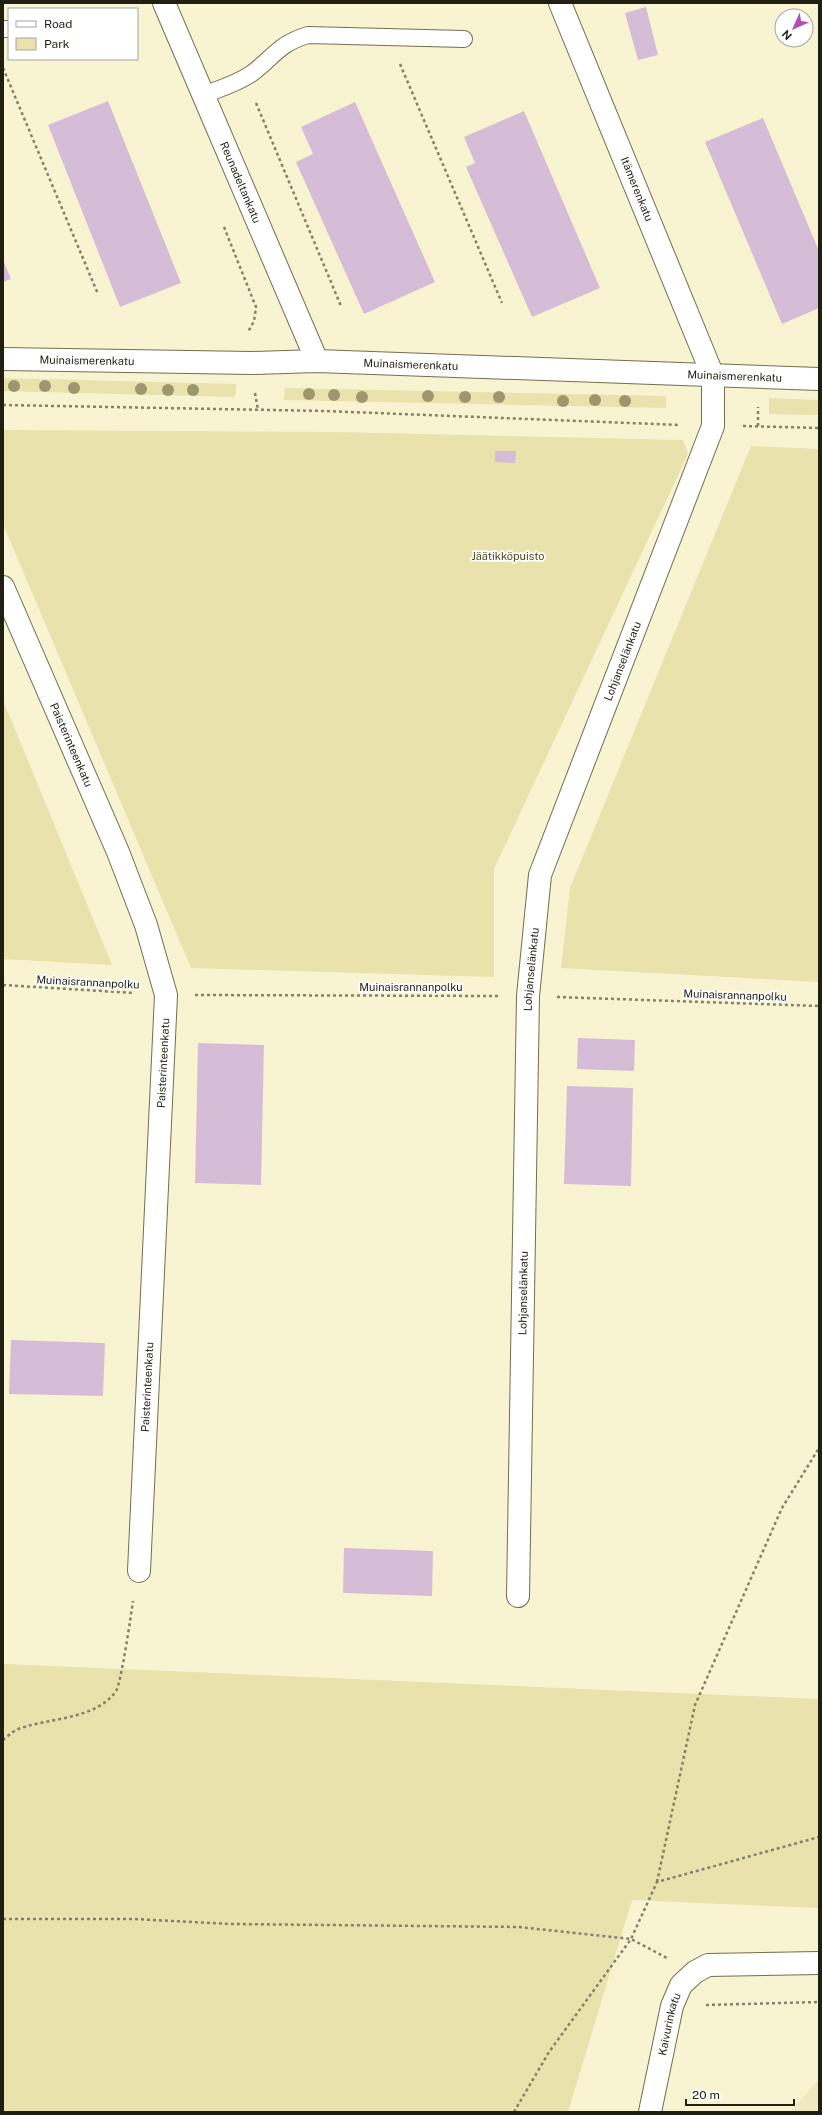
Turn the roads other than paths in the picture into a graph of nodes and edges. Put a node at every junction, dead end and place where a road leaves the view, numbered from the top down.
1 (164, 3) edge
2 (560, 3) edge
3 (464, 39) dead end
4 (203, 95) junction
5 (3, 359) edge
6 (316, 361) junction
7 (714, 376) junction
8 (819, 380) edge
9 (3, 586) edge
10 (139, 1571) road end
11 (518, 1596) dead end
12 (819, 1963) edge
13 (650, 2112) edge

1 - 4 street, Reunadeltankatu
2 - 7 street, Itämerenkatu
3 - 4 lane
4 - 6 street, Reunadeltankatu
5 - 6 street, Muinaismerenkatu
6 - 7 street, Muinaismerenkatu
7 - 8 street, Muinaismerenkatu
7 - 11 street, Lohjanselänkatu
9 - 10 street, Paisterinteenkatu
12 - 13 street, Kaivurinkatu

